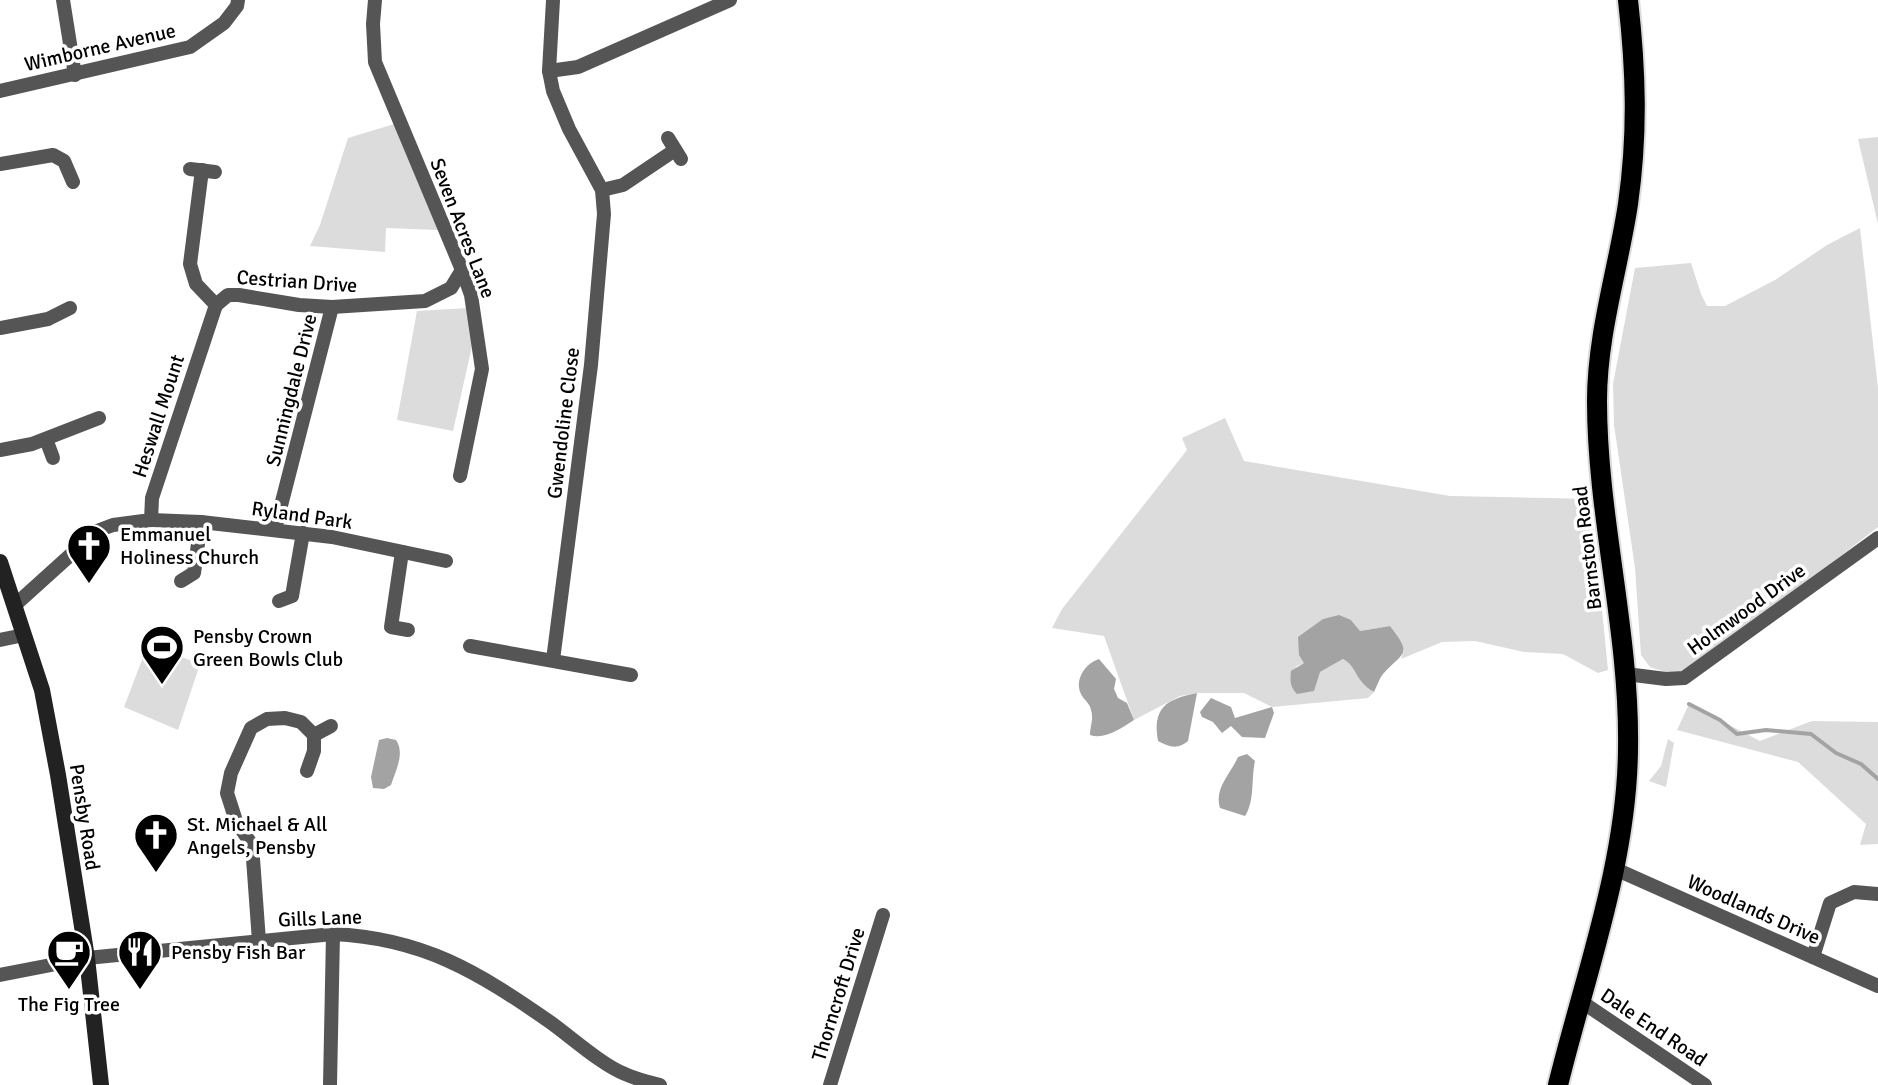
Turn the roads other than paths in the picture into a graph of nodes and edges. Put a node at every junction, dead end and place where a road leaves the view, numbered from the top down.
1 (63, 0) edge
2 (238, 0) edge
3 (375, 0) edge
4 (553, 0) edge
5 (730, 0) edge
6 (1628, 0) edge
7 (549, 71) junction
8 (75, 75) junction
9 (0, 91) edge
10 (675, 149) dead end
11 (0, 164) edge
12 (202, 171) dead end
13 (73, 182) dead end
14 (602, 190) junction
15 (462, 270) junction
16 (216, 305) junction
17 (332, 307) junction
18 (70, 308) dead end
19 (0, 328) edge
20 (99, 418) dead end
21 (46, 439) junction
22 (0, 450) edge
23 (53, 458) dead end
24 (460, 476) dead end
25 (151, 520) junction
26 (201, 522) junction
27 (275, 529) junction
28 (303, 533) junction
29 (1878, 538) edge
30 (402, 552) junction
31 (446, 561) dead end
32 (0, 562) edge
33 (192, 579) dead end
34 (291, 600) dead end
35 (15, 605) junction
36 (408, 630) dead end
37 (24, 635) junction
38 (0, 640) edge
39 (470, 646) dead end
40 (553, 660) junction
41 (1626, 674) junction
42 (631, 675) dead end
43 (331, 726) dead end
44 (314, 735) junction
45 (307, 771) dead end
46 (1613, 868) junction
47 (1878, 894) edge
48 (883, 915) dead end
49 (333, 934) junction
50 (259, 941) junction
51 (1813, 957) junction
52 (87, 958) junction
53 (0, 975) edge
54 (1878, 986) edge
55 (1582, 1002) junction
56 (101, 1085) edge
57 (330, 1085) edge
58 (660, 1085) edge
59 (830, 1085) edge
60 (1558, 1085) edge
61 (1705, 1085) edge

1 - 8 street
2 - 8 street, Wimborne Avenue
3 - 15 street, Seven Acres Lane
4 - 7 street
5 - 7 street
6 - 41 main road, Barnston Road
7 - 14 street
8 - 9 street, Wimborne Avenue
10 - 14 street
11 - 13 street
12 - 16 street
14 - 40 street, Gwendoline Close
15 - 17 street, Cestrian Drive
15 - 24 street, Seven Acres Lane
16 - 17 street, Cestrian Drive
16 - 25 street, Heswall Mount
17 - 27 street, Sunningdale Drive
18 - 19 street
20 - 21 street
21 - 22 street
21 - 23 street
25 - 26 street, Ryland Park
25 - 35 street
26 - 27 street, Ryland Park
26 - 33 street
27 - 28 street, Ryland Park
28 - 30 street, Ryland Park
28 - 34 street
29 - 41 street, Holmwood Drive
30 - 31 street, Ryland Park
30 - 36 street
32 - 35 main road, Pensby Road
35 - 37 main road, Pensby Road
37 - 38 street
37 - 52 main road, Pensby Road
39 - 40 street
40 - 42 street
41 - 46 main road, Barnston Road
43 - 44 street
44 - 45 street
44 - 50 street
46 - 51 street, Woodlands Drive
46 - 55 main road, Barnston Road
47 - 51 street
48 - 59 street, Thorncroft Drive
49 - 50 street, Gills Lane
49 - 57 street
49 - 58 street, Gills Lane
50 - 52 street, Gills Lane
51 - 54 street, Woodlands Drive
52 - 53 street, Gills Lane
52 - 56 main road, Pensby Road
55 - 60 main road, Barnston Road
55 - 61 street, Dale End Road

